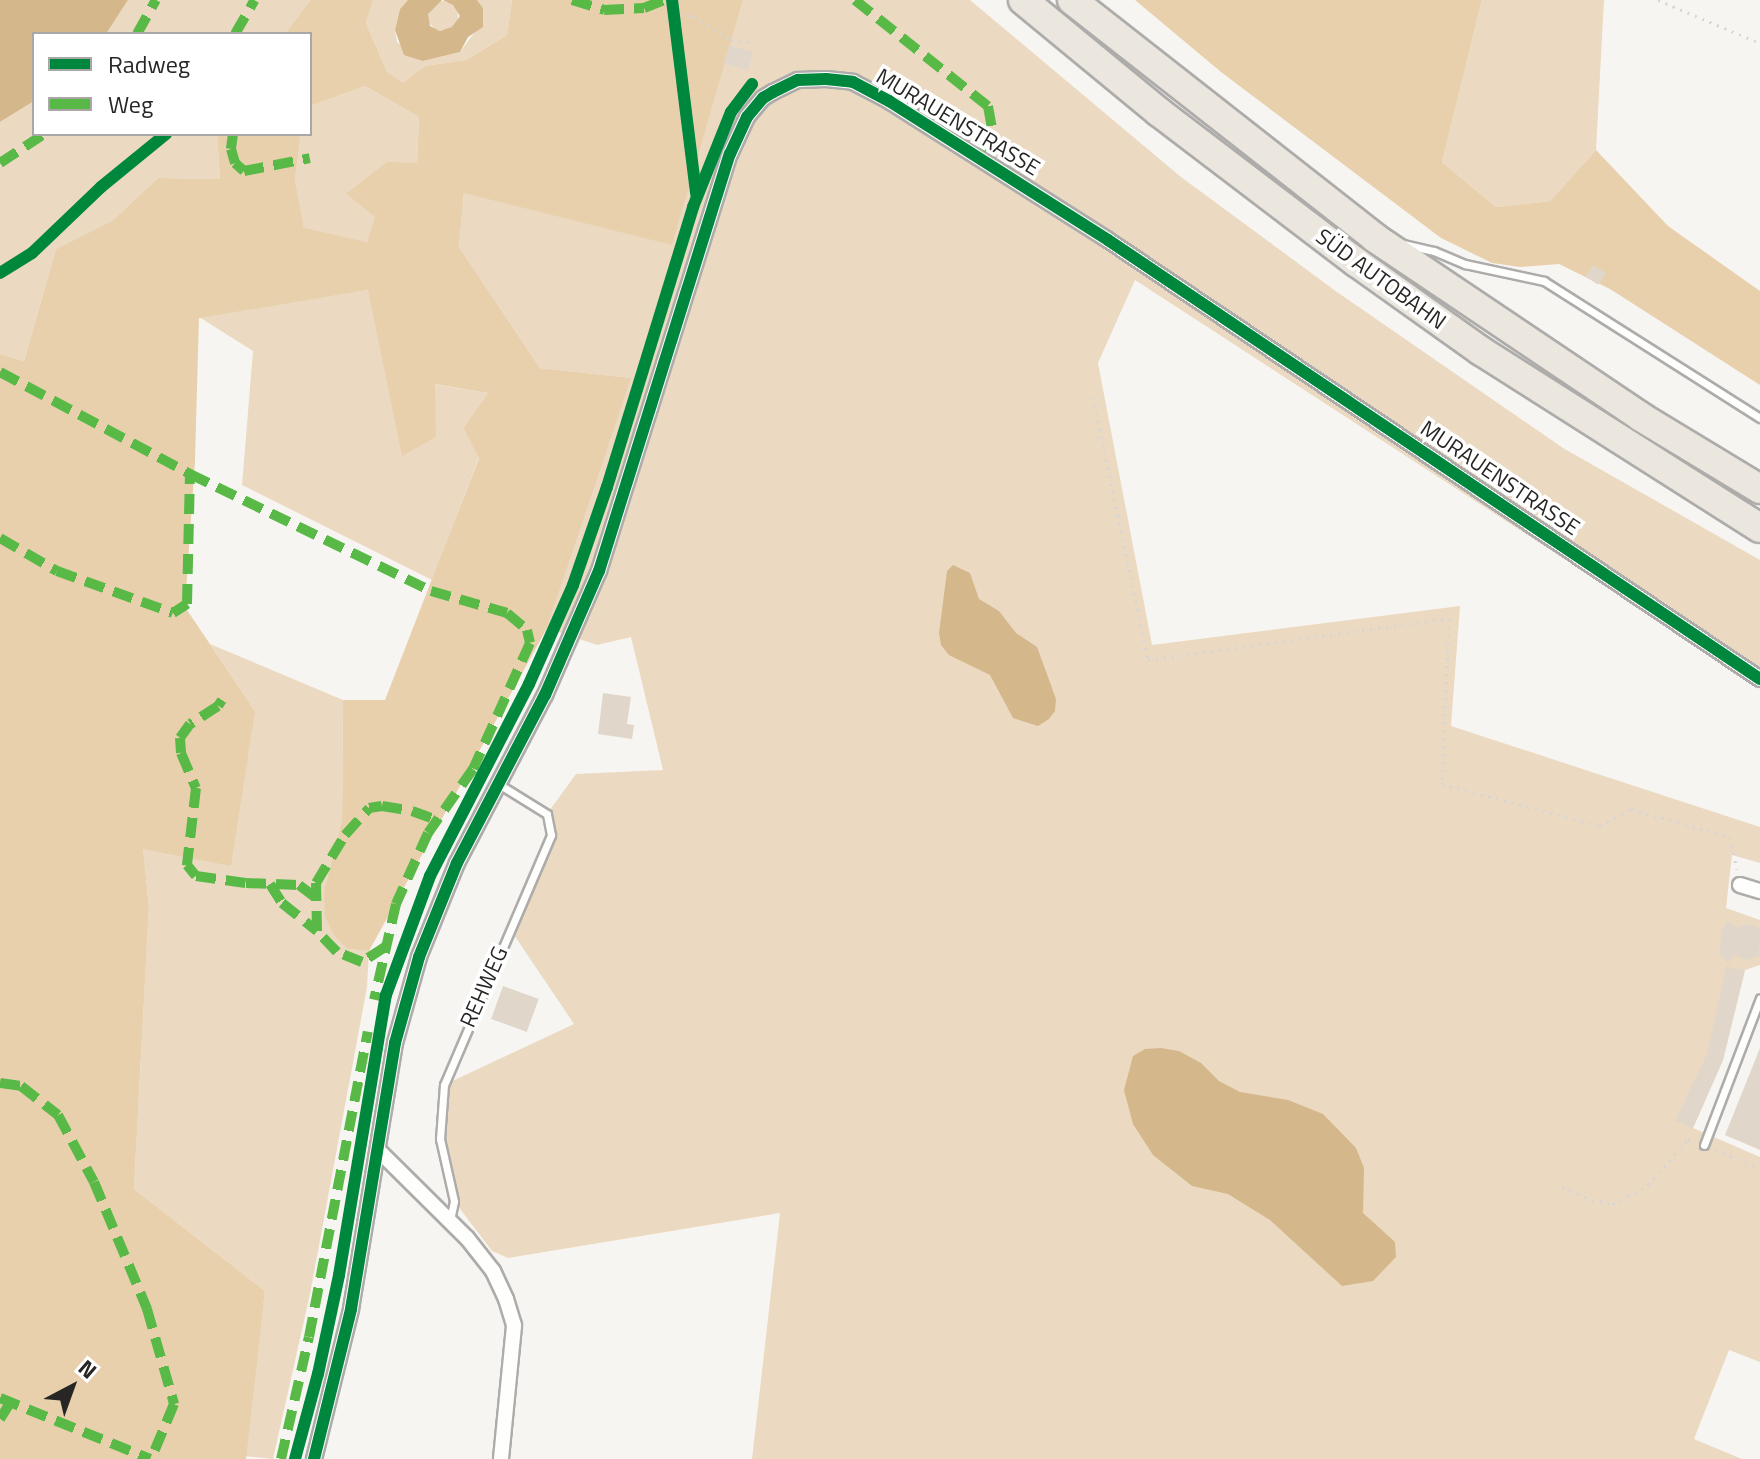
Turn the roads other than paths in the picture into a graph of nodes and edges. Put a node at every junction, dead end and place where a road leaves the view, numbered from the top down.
1 (1023, 0) edge
2 (1072, 0) edge
3 (1375, 238) junction
4 (1760, 418) edge
5 (1760, 489) edge
6 (1760, 528) edge
7 (1760, 679) edge
8 (500, 785) junction
9 (1740, 885) road end
10 (1760, 891) edge
11 (1760, 998) edge
12 (1704, 1145) road end
13 (378, 1150) junction
14 (450, 1220) junction
15 (314, 1459) edge
16 (501, 1459) edge

1 - 6 highway, SÜD AUTOBAHN
2 - 3 highway, SÜD AUTOBAHN
3 - 4 lane
3 - 5 highway, SÜD AUTOBAHN
7 - 8 street, MURAUENSTRASSE
8 - 13 street, MURAUENSTRASSE
8 - 14 lane, REHWEG
9 - 10 street
11 - 12 lane
13 - 14 street
13 - 15 street, MURAUENSTRASSE
14 - 16 street

